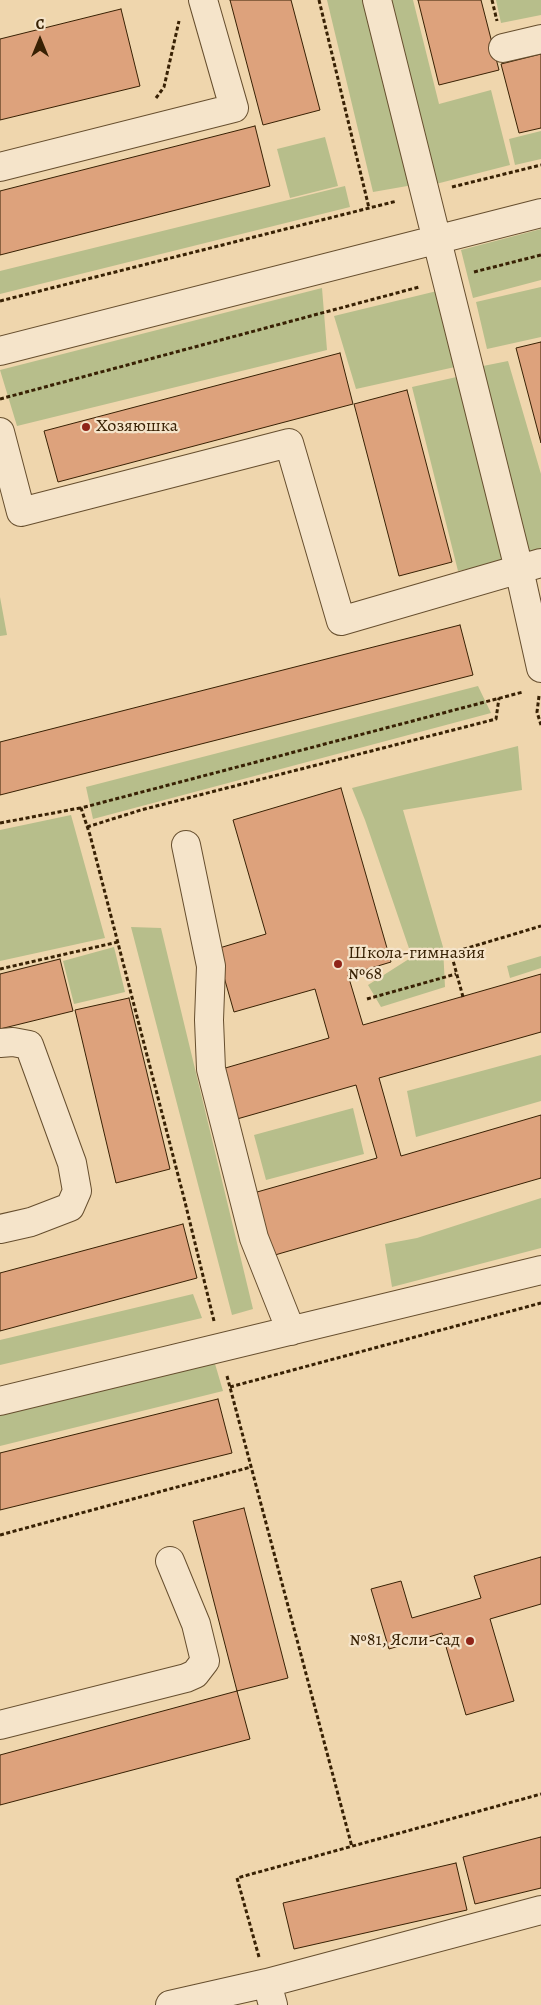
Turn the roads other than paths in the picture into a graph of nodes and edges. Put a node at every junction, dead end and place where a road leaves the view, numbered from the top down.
1 (377, 0) edge
2 (193, 8) edge
3 (541, 38) edge
4 (504, 48) dead end
5 (0, 167) edge
6 (541, 213) edge
7 (436, 239) junction
8 (0, 352) edge
9 (0, 432) edge
10 (11, 515) edge
11 (530, 566) edge
12 (540, 678) edge
13 (186, 845) dead end
14 (0, 1043) edge
15 (0, 1229) edge
16 (541, 1270) edge
17 (291, 1331) junction
18 (0, 1401) edge
19 (170, 1560) dead end
20 (0, 1724) edge
21 (541, 1910) edge
22 (270, 1994) edge
23 (170, 2005) edge

1 - 7 street
2 - 5 street
3 - 4 street
6 - 7 street
7 - 8 street
7 - 11 street
9 - 10 street
10 - 11 street
11 - 12 street
13 - 17 street
14 - 15 street
16 - 17 street
17 - 18 street
19 - 20 street
21 - 22 street
22 - 23 street

